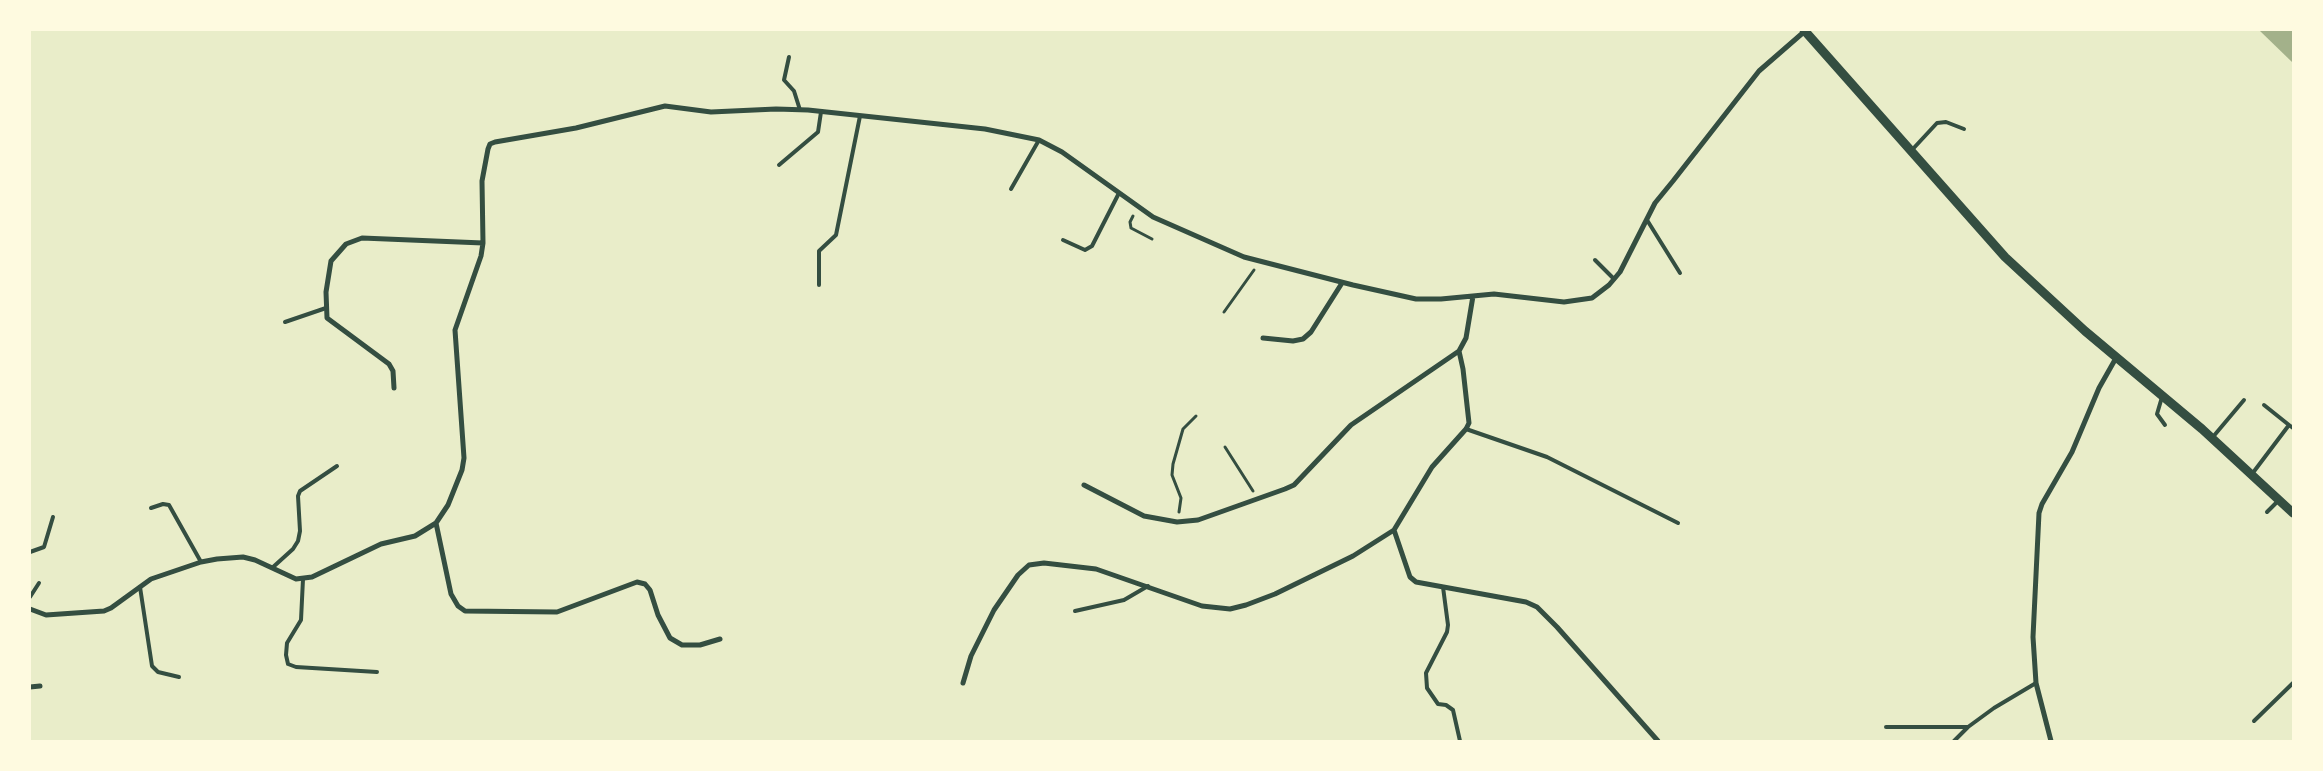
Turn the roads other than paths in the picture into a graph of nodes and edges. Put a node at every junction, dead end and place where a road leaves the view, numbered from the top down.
1 (1804, 30) edge
2 (789, 57) dead end
3 (800, 110) junction
4 (821, 112) junction
5 (860, 116) junction
6 (1964, 129) dead end
7 (1040, 140) junction
8 (1911, 151) junction
9 (779, 165) dead end
10 (1012, 189) dead end
11 (1118, 193) junction
12 (1647, 220) junction
13 (1063, 240) dead end
14 (483, 243) junction
15 (1595, 260) dead end
16 (1680, 273) dead end
17 (1614, 279) junction
18 (1342, 282) junction
19 (820, 285) dead end
20 (1473, 296) junction
21 (326, 308) junction
22 (285, 322) dead end
23 (1263, 338) dead end
24 (1459, 351) junction
25 (2116, 358) junction
26 (394, 388) dead end
27 (2162, 397) junction
28 (2244, 400) dead end
29 (2264, 404) dead end
30 (2165, 425) dead end
31 (2291, 426) edge
32 (1466, 429) junction
33 (2212, 438) junction
34 (337, 466) dead end
35 (2252, 474) junction
36 (1084, 485) dead end
37 (2279, 499) junction
38 (151, 508) dead end
39 (2267, 512) dead end
40 (2293, 513) edge
41 (53, 517) dead end
42 (1678, 522) dead end
43 (436, 523) junction
44 (1394, 530) junction
45 (30, 552) edge
46 (201, 562) junction
47 (272, 568) junction
48 (303, 579) junction
49 (39, 583) dead end
50 (1148, 586) junction
51 (140, 587) junction
52 (1443, 587) junction
53 (30, 597) edge
54 (30, 608) edge
55 (1075, 611) dead end
56 (720, 639) dead end
57 (377, 672) dead end
58 (179, 677) dead end
59 (2036, 682) junction
60 (963, 683) dead end
61 (2293, 683) edge
62 (40, 686) dead end
63 (30, 687) edge
64 (2254, 721) dead end
65 (1886, 727) dead end
66 (1968, 728) junction
67 (1460, 741) edge
68 (1658, 741) edge
69 (1954, 741) edge
70 (2051, 741) edge

1 - 8 street
1 - 12 street
2 - 3 lane
3 - 4 street
3 - 14 street
4 - 5 street
4 - 9 lane
5 - 7 street
5 - 19 lane
6 - 8 lane
7 - 10 lane
7 - 11 street
8 - 25 street
11 - 13 lane
11 - 18 street
12 - 16 lane
12 - 17 street
14 - 21 street
14 - 43 street
15 - 17 lane
17 - 20 street
18 - 20 street
18 - 23 street
20 - 24 street
21 - 22 lane
21 - 26 street
24 - 32 street
24 - 36 street
25 - 27 street
25 - 59 street
27 - 30 lane
27 - 33 street
28 - 33 lane
29 - 31 lane
31 - 35 lane
32 - 42 lane
32 - 44 street
33 - 35 street
34 - 47 lane
35 - 37 street
37 - 39 lane
37 - 40 street
38 - 46 lane
41 - 45 lane
43 - 48 street
43 - 56 street
44 - 50 street
44 - 52 street
46 - 47 street
46 - 51 street
47 - 48 street
48 - 57 lane
49 - 53 lane
50 - 55 lane
50 - 60 street
51 - 54 street
51 - 58 lane
52 - 67 lane
52 - 68 street
59 - 66 lane
59 - 70 street
61 - 64 lane
62 - 63 street
65 - 66 lane
66 - 69 lane

